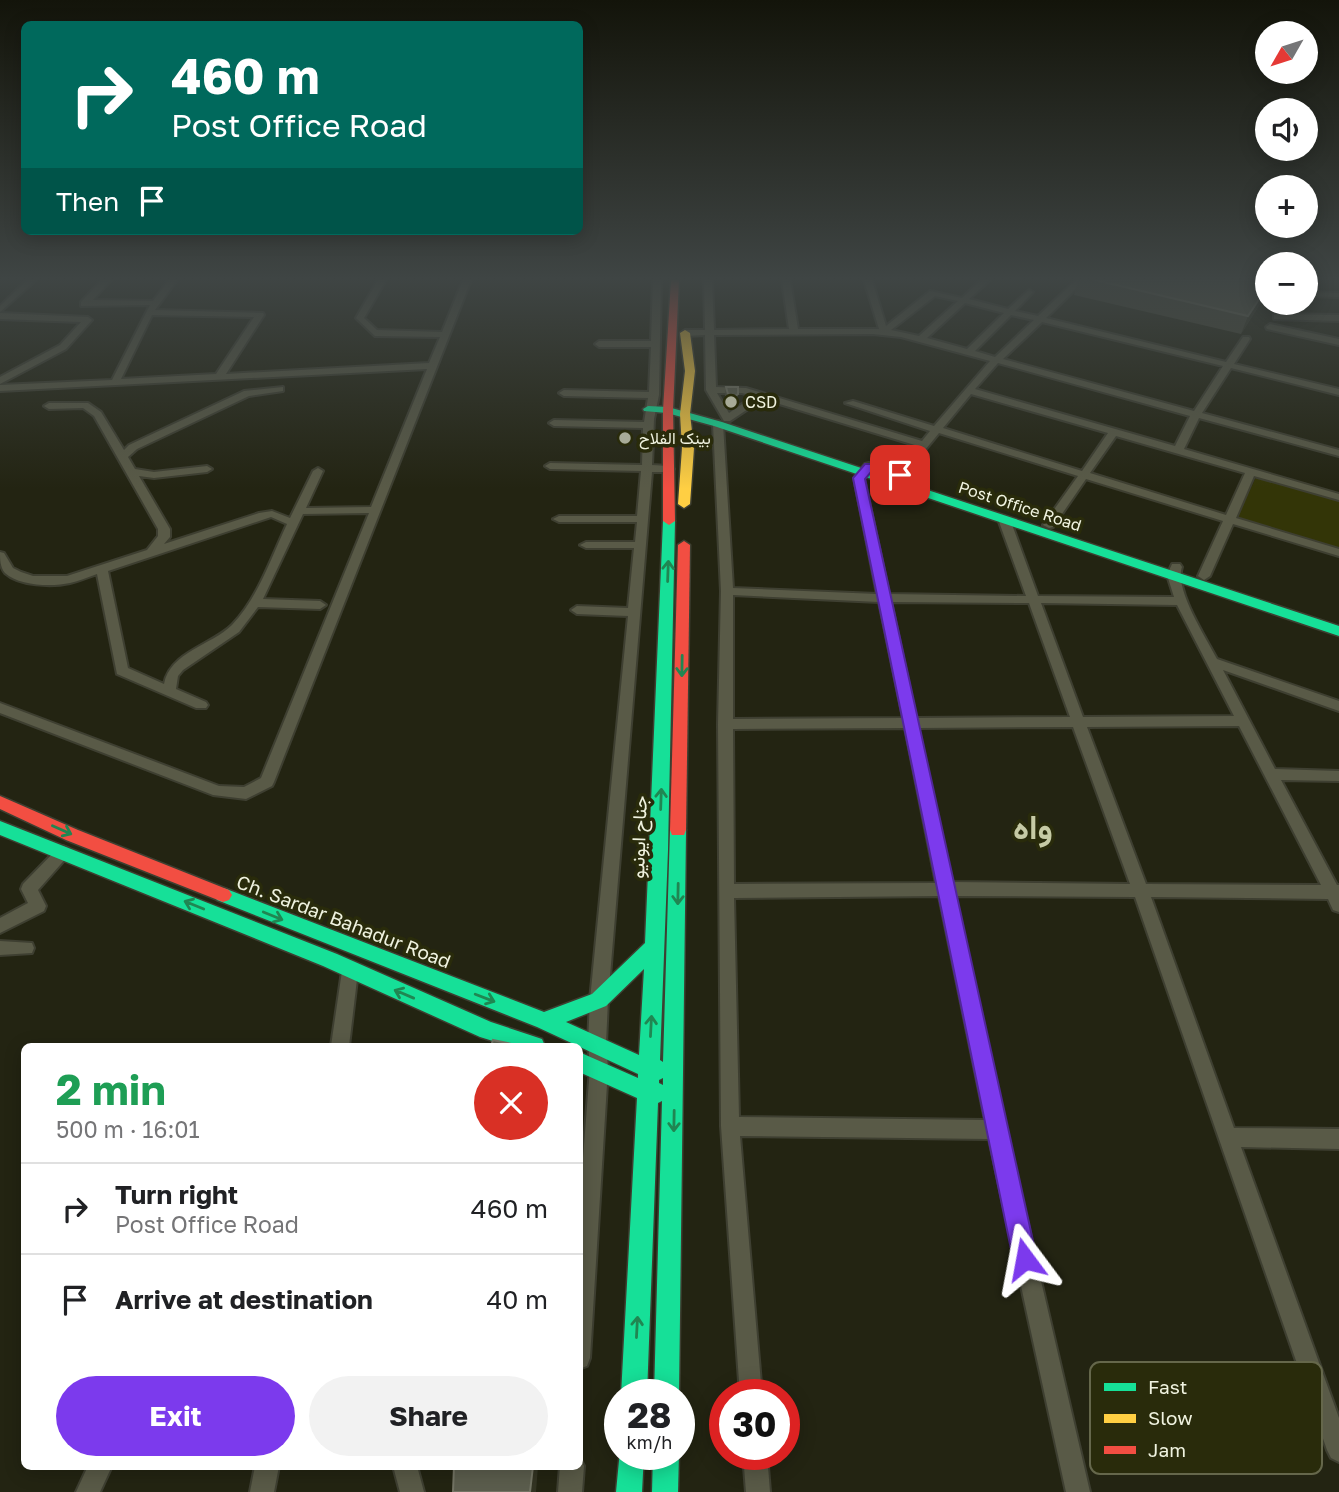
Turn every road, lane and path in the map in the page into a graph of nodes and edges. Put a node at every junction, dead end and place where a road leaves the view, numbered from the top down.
1 (59, 350) edge
2 (131, 350) edge
3 (237, 350) edge
4 (440, 350) edge
5 (654, 350) edge
6 (673, 350) edge
7 (687, 350) edge
8 (710, 350) edge
9 (956, 350) edge
10 (971, 350) edge
11 (1006, 350) edge
12 (1169, 350) edge
13 (1239, 350) edge
14 (968, 353) junction
15 (995, 360) junction
16 (1229, 364) junction
17 (433, 366) junction
18 (690, 371) junction
19 (219, 377) junction
20 (0, 381) edge
21 (115, 382) junction
22 (671, 387) junction
23 (0, 388) edge
24 (280, 389) dead end
25 (711, 390) junction
26 (969, 390) junction
27 (1339, 391) edge
28 (564, 393) dead end
29 (762, 395) junction
30 (850, 403) dead end
31 (651, 406) junction
32 (677, 409) junction
33 (48, 410) dead end
34 (1196, 414) junction
35 (723, 422) junction
36 (554, 423) dead end
37 (669, 430) junction
38 (936, 430) junction
39 (1114, 432) junction
40 (925, 445) junction
41 (688, 448) junction
42 (1178, 450) junction
43 (1339, 453) edge
44 (121, 457) junction
45 (550, 466) dead end
46 (647, 468) junction
47 (207, 469) dead end
48 (866, 469) junction
49 (669, 470) junction
50 (129, 471) junction
51 (318, 471) dead end
52 (1251, 471) junction
53 (900, 475) junction
54 (1084, 475) junction
55 (1339, 496) edge
56 (376, 510) junction
57 (295, 517) junction
58 (559, 519) dead end
59 (642, 519) junction
60 (1004, 519) junction
61 (1230, 520) junction
62 (1049, 526) junction
63 (586, 545) dead end
64 (640, 545) junction
65 (150, 553) junction
66 (1339, 553) edge
67 (0, 555) edge
68 (102, 570) junction
69 (1174, 571) junction
70 (1204, 576) junction
71 (727, 592) junction
72 (885, 597) junction
73 (1030, 598) junction
74 (1181, 601) junction
75 (255, 603) junction
76 (320, 605) dead end
77 (577, 610) dead end
78 (634, 612) junction
79 (1339, 622) edge
80 (1339, 631) edge
81 (1214, 662) junction
82 (169, 692) junction
83 (201, 705) dead end
84 (1339, 706) edge
85 (0, 708) edge
86 (1078, 721) junction
87 (1245, 721) junction
88 (911, 723) junction
89 (725, 724) junction
90 (1273, 774) junction
91 (1339, 776) edge
92 (0, 802) edge
93 (0, 828) edge
94 (63, 852) junction
95 (946, 889) junction
96 (1140, 890) junction
97 (726, 891) junction
98 (1337, 896) edge
99 (0, 926) edge
100 (343, 944) junction
101 (655, 946) junction
102 (0, 948) edge
103 (26, 948) dead end
104 (330, 960) junction
105 (350, 971) junction
106 (599, 1000) junction
107 (544, 1021) junction
108 (486, 1038) edge
109 (340, 1043) edge
110 (517, 1043) edge
111 (597, 1043) junction
112 (583, 1063) edge
113 (598, 1068) junction
114 (649, 1069) junction
115 (674, 1072) junction
116 (648, 1092) junction
117 (674, 1096) junction
118 (730, 1126) junction
119 (996, 1130) junction
120 (1227, 1136) junction
121 (1339, 1139) edge
122 (583, 1297) edge
123 (1308, 1362) edge
124 (635, 1379) edge
125 (667, 1379) edge
126 (750, 1379) edge
127 (1322, 1402) edge
128 (1339, 1450) edge
129 (98, 1470) edge
130 (266, 1470) edge
131 (572, 1470) edge
132 (630, 1470) edge
133 (666, 1470) edge
134 (756, 1470) edge
135 (88, 1492) edge
136 (262, 1492) edge
137 (570, 1492) edge
138 (629, 1492) edge
139 (665, 1492) edge
140 (758, 1492) edge
141 (1078, 1492) edge

1 - 20 street
2 - 21 street
3 - 19 street
4 - 17 street
5 - 31 street
6 - 22 main road, جناح ایونیو
7 - 18 main road, جناح ایونیو
8 - 25 street
9 - 14 street
10 - 14 street
11 - 15 street
12 - 16 street
13 - 16 street
14 - 15 street
15 - 26 street
15 - 34 street
16 - 27 street
16 - 34 street
17 - 19 street
17 - 56 street
18 - 32 main road, جناح ایونیو
18 - 35 main road
19 - 21 street
21 - 23 street
22 - 31 street
22 - 32 main road, جناح ایونیو
24 - 44 street
25 - 29 street
25 - 35 street
26 - 38 street
26 - 39 street
28 - 31 street
29 - 35 street
29 - 40 street
30 - 38 street
31 - 32 main road, Post Office Road
31 - 36 street
31 - 37 street
31 - 46 street
32 - 35 main road, Post Office Road
32 - 37 main road, جناح ایونیو
32 - 41 main road, جناح ایونیو
33 - 44 street
34 - 42 street
34 - 43 street
35 - 41 main road
35 - 48 main road, Post Office Road
35 - 71 street
37 - 49 main road, جناح ایونیو
38 - 40 street
38 - 54 street
39 - 42 street
39 - 54 street
40 - 53 street
41 -> 115 main road, جناح ایونیو
42 - 52 street
44 - 50 street
45 - 46 street
46 - 49 street
46 - 59 street
47 - 50 street
48 - 53 main road, Post Office Road
48 - 60 main road, Post Office Road
48 - 72 street
101 -> 49 main road, جناح ایونیو
50 - 65 street
51 - 57 street
52 - 55 street
52 - 61 street
53 - 62 main road, Post Office Road
54 - 61 street
54 - 62 street
56 - 57 street
56 - 85 street
57 - 65 street
57 - 75 street
58 - 59 street
59 - 64 street
60 - 69 main road, Post Office Road
60 - 73 street
61 - 66 street
61 - 70 street
62 - 69 main road, Post Office Road
63 - 64 street
64 - 78 street
65 - 68 street
67 - 68 street
68 - 82 street
69 - 70 main road, Post Office Road
69 - 74 street
69 - 80 main road, Post Office Road
70 - 79 main road, Post Office Road
71 - 72 street
71 - 89 street
72 - 73 street
72 - 88 street
73 - 74 street
73 - 86 street
74 - 81 street
75 - 76 street
75 - 82 street
77 - 78 street
78 - 106 street
81 - 84 street
81 - 87 street
82 - 83 street
86 - 87 street
86 - 88 street
86 - 96 street
87 - 90 street
88 - 89 street
88 - 95 street
89 - 97 street
90 - 91 street
90 - 98 street
92 -> 100 main road, Ch. Sardar Bahadur Road
93 - 94 main road, Ch. Sardar Bahadur Road
94 - 99 street
104 -> 94 main road, Ch. Sardar Bahadur Road
95 - 96 street
95 - 97 street
95 - 119 street
96 - 98 street
96 - 120 street
97 - 118 street
100 - 104 main road
100 -> 107 main road, Ch. Sardar Bahadur Road
101 - 106 main road
114 -> 101 main road, جناح ایونیو
102 - 103 street
104 - 105 main road, Ch. Sardar Bahadur Road
108 -> 105 main road, Ch. Sardar Bahadur Road
105 - 109 street
106 - 107 main road
106 - 111 street
107 - 111 main road, Ch. Sardar Bahadur Road
108 - 110 main road, Ch. Sardar Bahadur Road
111 - 113 street
111 - 114 main road, Ch. Sardar Bahadur Road
112 - 113 main road
113 - 116 main road
113 - 122 street
114 - 115 main road, Ch. Sardar Bahadur Road
114 - 116 main road, جناح ایونیو
115 - 117 main road, جناح ایونیو
116 - 117 main road
124 -> 116 main road, جناح ایونیو
117 -> 125 main road, جناح ایونیو
118 - 119 street
118 - 126 street
119 - 141 street
120 - 121 street
120 - 123 street
127 - 128 street
129 - 135 street
130 - 136 street
131 - 137 street
132 - 138 main road
133 - 139 main road
134 - 140 street

